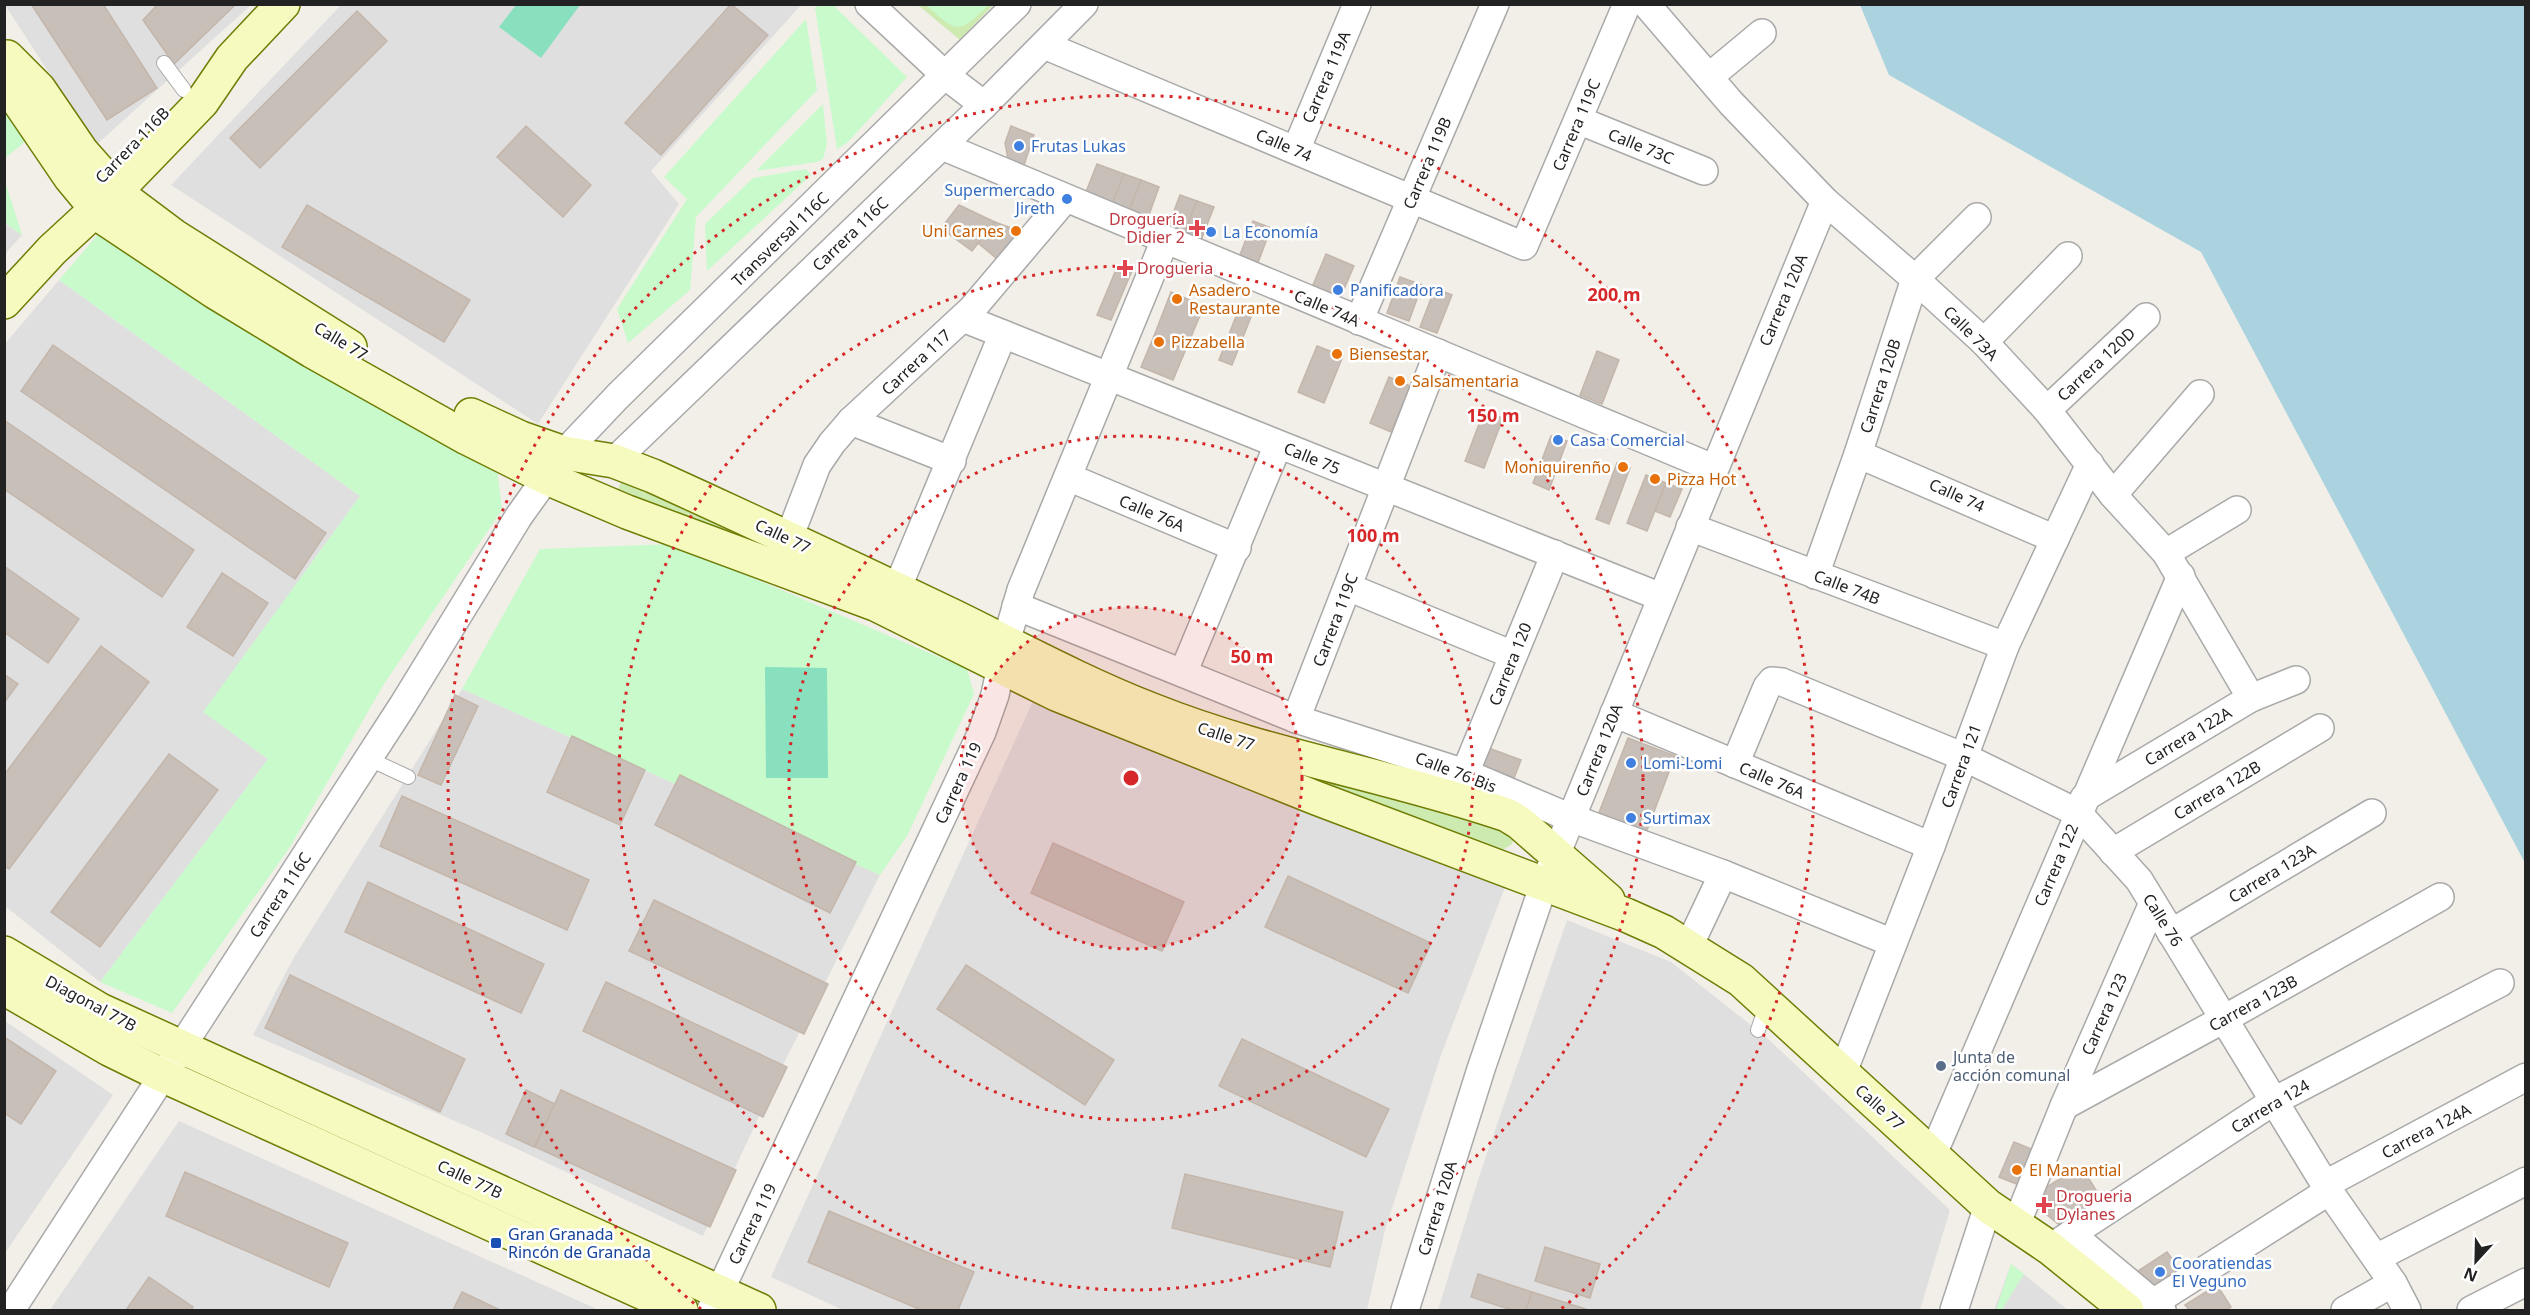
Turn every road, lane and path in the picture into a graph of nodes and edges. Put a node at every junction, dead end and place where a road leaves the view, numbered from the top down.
1 (282, 4) edge
2 (869, 4) edge
3 (1017, 4) edge
4 (1084, 4) edge
5 (1357, 4) edge
6 (1495, 4) edge
7 (1642, 5) edge
8 (1762, 33) dead end
9 (1044, 45) junction
10 (4, 55) edge
11 (232, 58) junction
12 (4, 62) edge
13 (164, 63) dead end
14 (946, 76) junction
15 (1709, 77) junction
16 (184, 90) junction
17 (984, 105) junction
18 (1578, 120) junction
19 (942, 146) junction
20 (1296, 150) junction
21 (1704, 171) dead end
22 (99, 193) junction
23 (1065, 199) junction
24 (1411, 199) junction
25 (1825, 201) junction
26 (1977, 218) dead end
27 (1165, 240) junction
28 (1524, 246) joint
29 (2067, 256) dead end
30 (1915, 279) junction
31 (4, 302) edge
32 (2146, 317) dead end
33 (963, 318) junction
34 (1359, 321) junction
35 (1003, 334) junction
36 (1984, 342) junction
37 (1438, 353) junction
38 (1109, 378) junction
39 (2200, 394) dead end
40 (2047, 410) junction
41 (851, 421) junction
42 (1278, 445) junction
43 (1858, 454) junction
44 (614, 460) junction
45 (952, 461) junction
46 (2090, 464) junction
47 (556, 465) junction
48 (1713, 468) junction
49 (1068, 477) junction
50 (1386, 488) junction
51 (2113, 495) junction
52 (2237, 510) dead end
53 (1690, 527) junction
54 (789, 538) junction
55 (2055, 539) junction
56 (1237, 548) junction
57 (2166, 553) junction
58 (1555, 554) junction
59 (1815, 575) junction
60 (2181, 576) junction
61 (1348, 586) junction
62 (897, 589) junction
63 (1661, 597) junction
64 (1016, 606) junction
65 (2005, 646) junction
66 (1003, 654) junction
67 (1513, 655) junction
68 (1183, 673) junction
69 (2296, 680) dead end
70 (2251, 699) junction
71 (1614, 713) junction
72 (1284, 714) junction
73 (2320, 728) dead end
74 (1256, 746) junction
75 (1964, 757) junction
76 (369, 759) junction
77 (1735, 764) junction
78 (1465, 773) junction
79 (1424, 775) junction
80 (408, 777) dead end
81 (2081, 806) junction
82 (2372, 813) dead end
83 (1571, 818) junction
84 (1931, 846) junction
85 (2114, 852) junction
86 (1550, 869) junction
87 (1723, 874) junction
88 (2440, 897) dead end
89 (2153, 903) junction
90 (2171, 933) junction
91 (1893, 943) junction
92 (1689, 946) junction
93 (4, 953) edge
94 (2500, 983) dead end
95 (4, 988) edge
96 (2224, 1019) junction
97 (181, 1047) junction
98 (1843, 1072) junction
99 (162, 1075) junction
100 (2526, 1077) edge
101 (2274, 1101) junction
102 (2064, 1106) junction
103 (1932, 1154) junction
104 (2526, 1181) edge
105 (2328, 1187) junction
106 (1988, 1206) junction
107 (2016, 1225) junction
108 (2060, 1241) junction
109 (2376, 1258) junction
110 (2526, 1282) edge
111 (2393, 1283) junction
112 (715, 1302) edge
113 (2146, 1309) edge
114 (11, 1311) edge
115 (681, 1311) edge
116 (759, 1311) edge
117 (1405, 1311) edge
118 (1954, 1311) edge
119 (2344, 1311) edge
120 (2407, 1311) edge
121 (2471, 1311) edge

1 - 11 street, Carrera 116B
2 - 14 street
3 - 14 street, Transversal 116C
4 - 9 street, Carrera 116C
5 - 20 street, Carrera 119A
6 - 24 street, Carrera 119B
7 - 15 street, Calle 73A
7 - 18 street, Carrera 119C
8 - 15 street
9 - 17 street, Carrera 116C
9 - 20 street, Calle 74
10 - 22 street, Calle 77
11 - 16 street, Carrera 116B
11 - 22 street, Carrera 116B
12 - 22 street, Calle 77
13 - 16 lane
14 - 17 street
14 - 47 street, Transversal 116C
15 - 25 street, Calle 73A
16 - 22 street, Carrera 116B
17 - 19 street, Carrera 116C
18 - 21 street, Calle 73C
18 - 28 street, Carrera 119C
19 - 23 street, Calle 74A
19 - 44 street, Carrera 116C
20 - 24 street, Calle 74
22 - 31 street, Carrera 116B
22 - 47 street, Calle 77
23 - 27 street, Calle 74A
23 - 33 street, Carrera 117
24 - 28 street, Calle 74
24 - 34 street, Carrera 119B
25 - 30 street, Calle 73A
25 - 48 street, Carrera 120A
26 - 30 street, Carrera 120B
27 - 34 street, Calle 74A
27 - 38 street, Carrera 119
29 - 36 street
30 - 36 street, Calle 73A
30 - 43 street, Carrera 120B
32 - 40 street, Carrera 120D
33 - 35 street, Calle 75
33 - 41 street, Carrera 117
34 - 37 street, Calle 74A
35 - 38 street, Calle 75
35 - 45 street
36 - 40 street, Calle 73A
37 - 48 street, Calle 74A
37 - 50 street, Carrera 119C
38 - 42 street, Calle 75
38 - 49 street, Carrera 119
39 - 51 street
40 - 46 street, Calle 73A
41 - 45 street
41 - 54 street, Carrera 117
42 - 50 street, Calle 75
42 - 56 street
43 - 55 street, Calle 74
43 - 59 street, Carrera 120B
44 - 47 street, Calle 77
44 - 54 street, Calle 77
45 - 62 street
46 - 51 street, Calle 73A
46 - 55 street, Carrera 121
47 - 66 street, Calle 77
47 - 76 street, Carrera 116C
48 - 53 street, Carrera 120A
49 - 56 street, Calle 76A
49 - 64 street, Carrera 119
50 - 58 street, Calle 75
50 - 61 street, Carrera 119C
51 - 57 street, Calle 73A
52 - 57 street
53 - 59 street, Calle 74B
53 - 63 street, Carrera 120A
54 - 62 street, Calle 77
55 - 65 street, Carrera 121
56 - 68 street
57 - 60 street, Calle 73A
58 - 63 street, Calle 75
58 - 67 street, Carrera 120
59 - 65 street, Calle 74B
60 - 70 street, Calle 73A
60 - 81 street, Carrera 122
61 - 67 street
61 - 72 street, Carrera 119C
62 - 66 street, Calle 77
63 - 71 street, Carrera 120A
64 - 66 street, Carrera 119
64 - 68 street, Calle 76 Bis
65 - 75 street, Carrera 121
66 - 74 street, Calle 77
66 - 86 street, Calle 77
66 - 112 street, Carrera 119
67 - 78 street, Carrera 120
68 - 72 street, Calle 76 Bis
69 - 70 street, Carrera 122A
70 - 81 street, Carrera 122A
71 - 77 street, Calle 76A
71 - 83 street, Carrera 120A
72 - 74 street, Carrera 119C
72 - 79 street, Calle 76 Bis
73 - 85 street, Carrera 122B
74 - 79 street, Calle 77
75 - 77 street, Calle 76
75 - 81 street, Calle 76
75 - 84 street, Carrera 121
76 - 80 lane
76 - 97 street, Carrera 116C
77 - 84 street, Calle 76A
78 - 79 street, Calle 76 Bis
78 - 83 street, Calle 76 Bis
79 - 86 street, Calle 77
81 - 85 street, Calle 76
81 - 103 street, Carrera 122
82 - 90 street, Carrera 123A
83 - 86 street, Carrera 120A
83 - 87 street, Calle 76 Bis
84 - 91 street, Carrera 121
85 - 89 street, Calle 76
86 - 92 street, Calle 77
86 - 117 street, Carrera 120A
87 - 91 street, Calle 76 Bis
87 - 92 street
88 - 96 street, Carrera 123B
89 - 90 street, Calle 76
89 - 102 street, Carrera 123
90 - 96 street, Calle 76
91 - 98 street, Carrera 121
92 - 98 street, Calle 77
93 - 97 street, Diagonal 77B
94 - 101 street, Carrera 124
95 - 99 street, Diagonal 77B
96 - 101 street, Calle 76
96 - 102 street, Carrera 123B
97 - 99 street, Carrera 116C
97 - 112 street, Calle 77B
98 - 103 street, Calle 77
99 - 114 street, Carrera 116C
99 - 115 street, Calle 77B
100 - 105 street, Carrera 124A
101 - 105 street, Calle 76
101 - 108 street, Carrera 124
102 - 107 street, Carrera 123
103 - 106 street, Calle 77
104 - 109 street
105 - 109 street, Calle 76
105 - 113 street, Carrera 124A
106 - 107 street, Calle 77
106 - 118 street
107 - 108 street, Calle 77
108 - 113 street, Calle 77
109 - 111 street, Calle 76
110 - 121 street
111 - 119 street
111 - 120 street, Calle 76
112 - 116 street, Calle 77B

